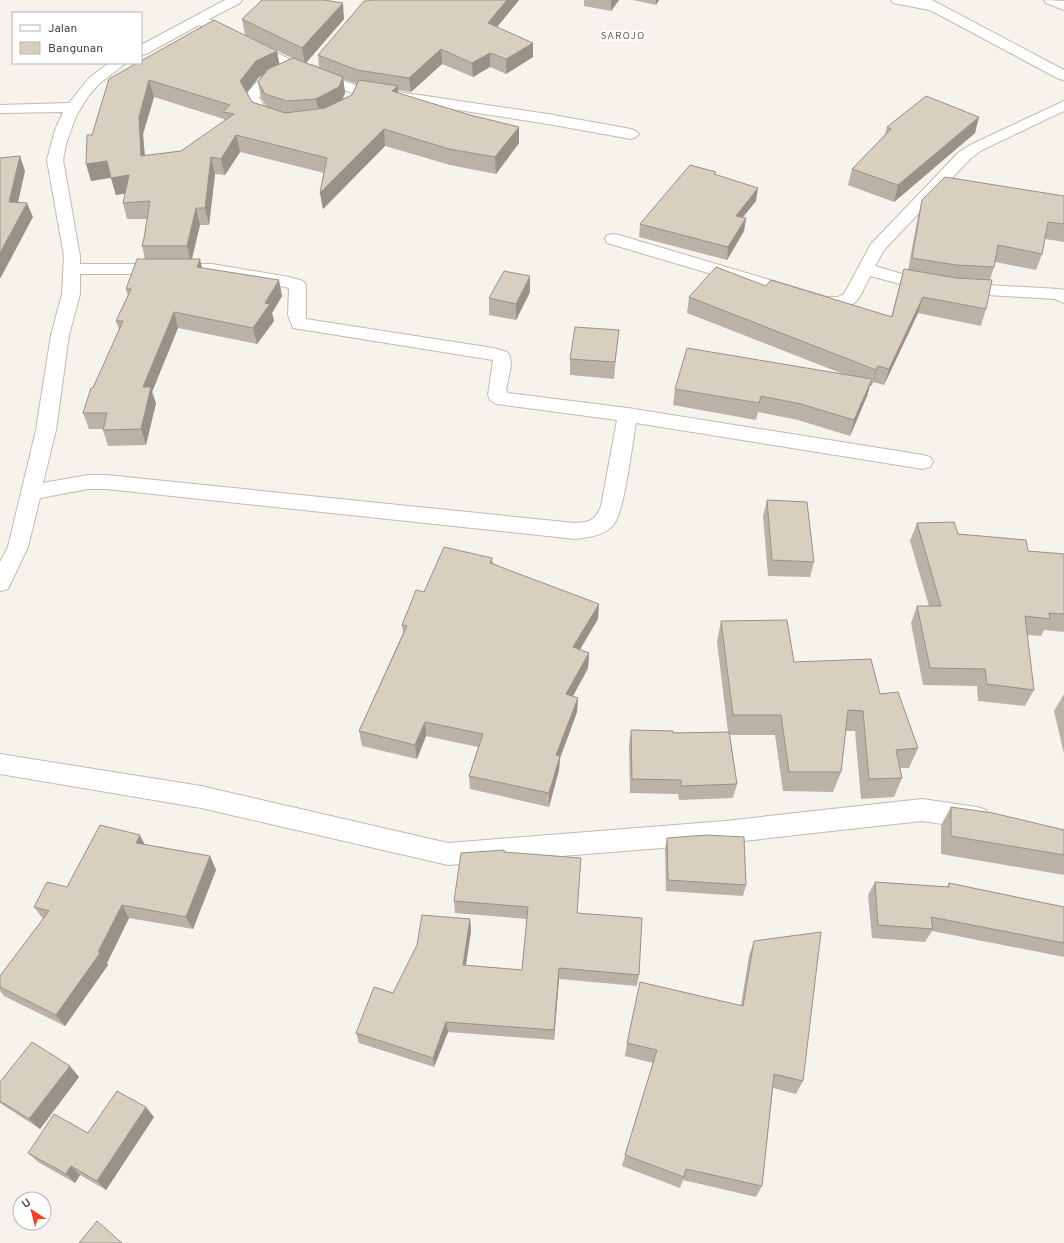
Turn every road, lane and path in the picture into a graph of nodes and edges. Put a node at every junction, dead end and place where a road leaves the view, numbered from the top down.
1 (235, 0) edge
2 (898, 0) edge
3 (1052, 0) edge
4 (929, 4) edge
5 (1064, 6) edge
6 (198, 19) junction
7 (142, 50) edge
8 (318, 60) edge
9 (118, 64) edge
10 (294, 67) junction
11 (308, 71) junction
12 (1064, 76) edge
13 (1064, 105) edge
14 (73, 107) junction
15 (0, 109) edge
16 (288, 123) edge
17 (630, 134) dead end
18 (613, 239) dead end
19 (72, 269) junction
20 (865, 269) junction
21 (1062, 294) edge
22 (628, 415) junction
23 (923, 462) dead end
24 (31, 492) junction
25 (0, 584) edge
26 (0, 764) edge
27 (998, 823) edge

1 - 6 street
2 - 4 street
3 - 5 street
4 - 12 street
6 - 7 street
6 - 10 street
8 - 11 street
9 - 14 street
10 - 11 street
10 - 16 street
11 - 17 street
13 - 20 street
14 - 15 street
14 - 19 street
18 - 20 street
19 - 22 street
19 - 24 street
20 - 21 street
22 - 23 street
22 - 24 street
24 - 25 street
26 - 27 street

